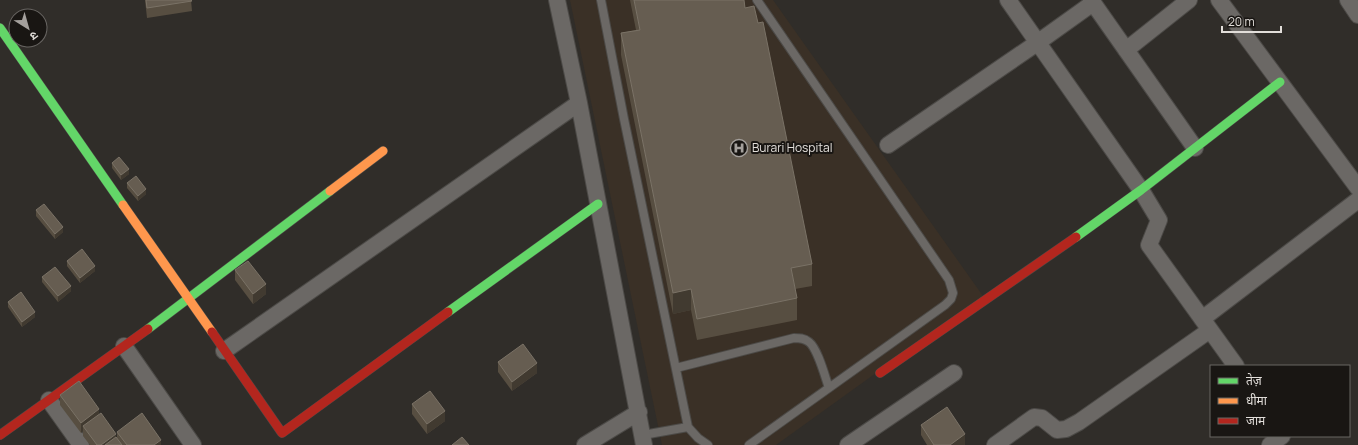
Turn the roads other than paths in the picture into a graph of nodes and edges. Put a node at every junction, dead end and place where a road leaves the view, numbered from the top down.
1 (557, 0) edge
2 (602, 0) edge
3 (757, 0) edge
4 (1008, 0) edge
5 (1189, 0) edge
6 (1219, 0) edge
7 (1348, 0) edge
8 (1092, 1) edge
9 (1358, 15) edge
10 (0, 28) edge
11 (1037, 43) junction
12 (1126, 50) junction
13 (1280, 82) junction
14 (579, 103) junction
15 (888, 145) dead end
16 (1195, 148) junction
17 (383, 151) dead end
18 (1358, 188) edge
19 (1141, 190) junction
20 (1358, 200) edge
21 (598, 204) junction
22 (188, 300) junction
23 (1206, 325) junction
24 (124, 346) junction
25 (224, 351) junction
26 (1235, 365) edge
27 (676, 368) junction
28 (880, 373) dead end
29 (954, 373) dead end
30 (829, 388) junction
31 (49, 400) junction
32 (639, 412) junction
33 (688, 427) junction
34 (0, 435) edge
35 (1281, 437) edge
36 (1287, 437) edge
37 (286, 439) edge
38 (644, 440) edge
39 (80, 445) edge
40 (193, 445) edge
41 (585, 445) edge
42 (708, 445) edge
43 (749, 445) edge
44 (848, 445) edge
45 (995, 445) edge
46 (1270, 445) edge
47 (1293, 445) edge

1 - 14 street
2 - 27 lane
3 - 30 lane
4 - 11 street
5 - 12 street
6 - 13 street
7 - 9 street
8 - 11 street
8 - 12 street
10 - 22 street
11 - 15 street
11 - 19 street
12 - 16 street
13 - 16 street
13 - 18 street
14 - 21 street
14 - 25 street
16 - 19 street
17 - 22 street
19 - 23 street
19 - 28 street
20 - 23 street
21 - 32 street
21 - 37 street
22 - 24 street
22 - 25 street
23 - 26 street
23 - 45 street
24 - 31 street
24 - 40 street
25 - 37 street
27 - 30 lane
27 - 33 lane
29 - 44 street
30 - 43 lane
31 - 34 street
31 - 39 street
32 - 38 street
32 - 41 street
33 - 38 lane
33 - 42 lane
35 - 46 street
36 - 47 street

